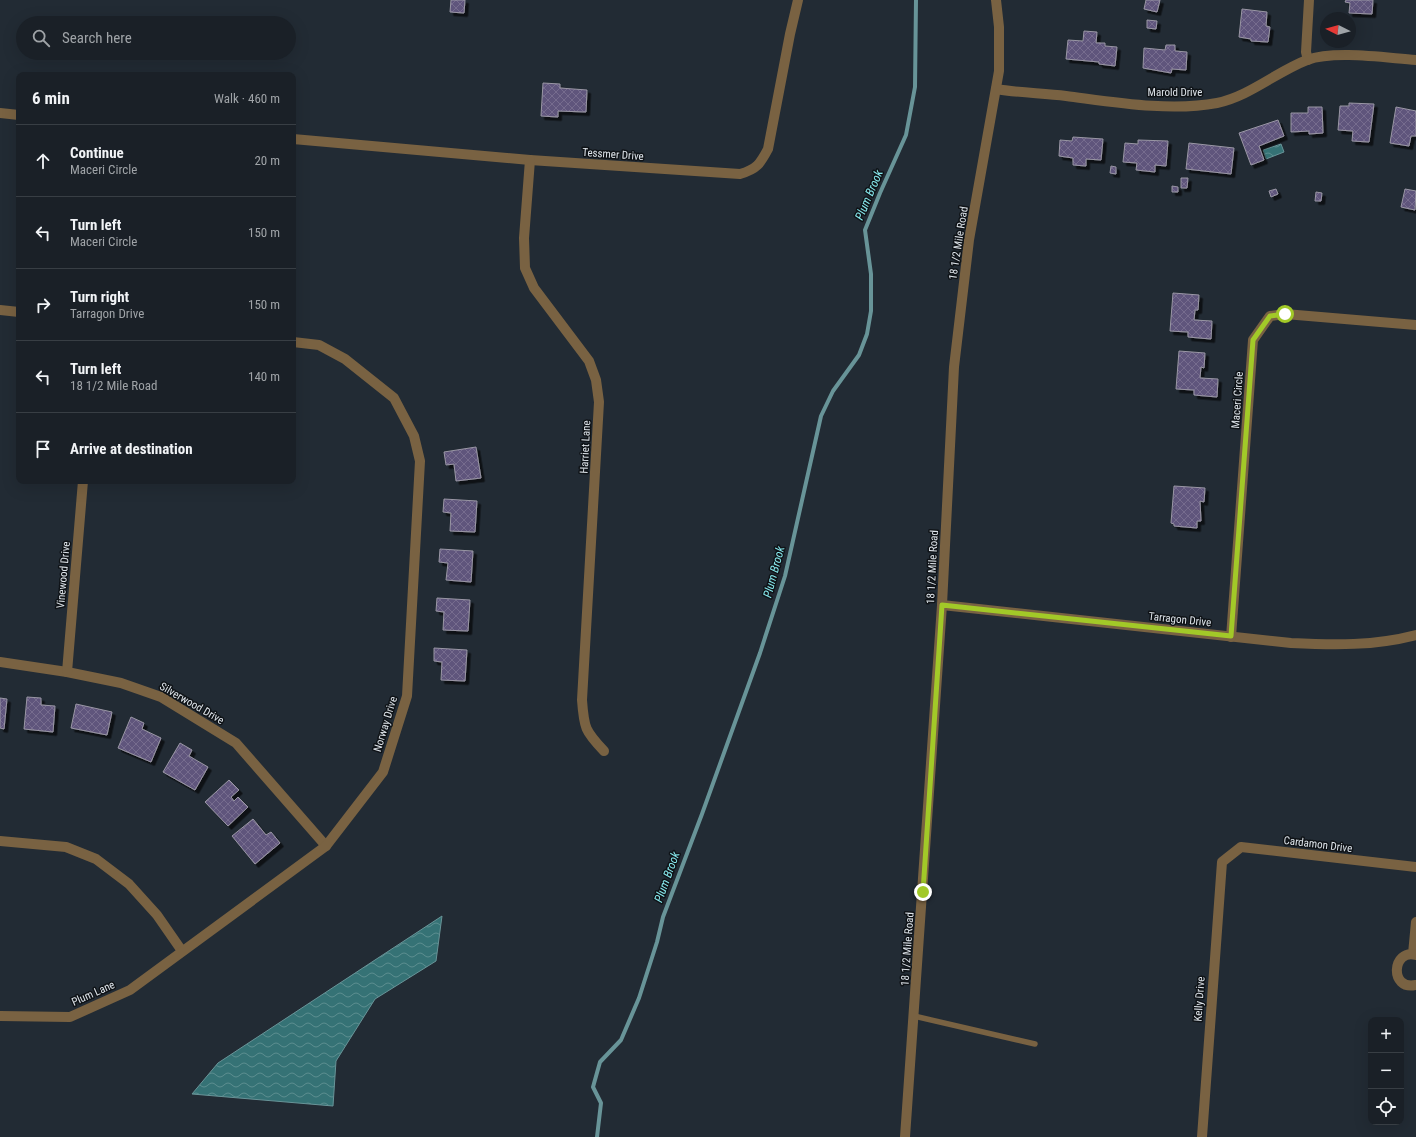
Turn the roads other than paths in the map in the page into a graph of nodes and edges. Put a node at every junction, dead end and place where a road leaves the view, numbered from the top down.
1 (798, 0) edge
2 (996, 0) edge
3 (1309, 0) edge
4 (1308, 60) junction
5 (1416, 60) edge
6 (996, 89) junction
7 (0, 113) edge
8 (16, 115) edge
9 (296, 139) edge
10 (530, 160) junction
11 (0, 310) edge
12 (16, 312) edge
13 (1416, 325) edge
14 (296, 342) edge
15 (83, 484) edge
16 (942, 605) junction
17 (1416, 635) edge
18 (1231, 636) junction
19 (0, 662) edge
20 (67, 672) junction
21 (604, 751) dead end
22 (0, 841) edge
23 (326, 846) junction
24 (1222, 862) joint
25 (1416, 867) edge
26 (1416, 922) edge
27 (182, 951) junction
28 (1414, 955) edge
29 (1416, 985) edge
30 (0, 1016) edge
31 (914, 1016) junction
32 (1035, 1044) dead end
33 (905, 1137) edge
34 (1202, 1137) edge

1 - 10 street, Tessmer Drive
2 - 6 street, 18 1/2 Mile Road
3 - 4 street
4 - 5 street, Marold Drive
4 - 6 street, Marold Drive
6 - 16 street, 18 1/2 Mile Road
7 - 8 street
9 - 10 street, Tessmer Drive
10 - 21 street, Harriet Lane
11 - 12 street
13 - 18 street, Maceri Circle
14 - 23 street, Norway Drive
15 - 20 street, Vinewood Drive
16 - 18 street, Tarragon Drive
16 - 31 street, 18 1/2 Mile Road
17 - 18 street, Tarragon Drive
19 - 20 street, Silverwood Drive
20 - 23 street, Silverwood Drive
22 - 27 street
23 - 27 street, Norway Drive
24 - 25 street, Cardamon Drive
24 - 34 street, Kelly Drive
26 - 28 street
27 - 30 street, Plum Lane
28 - 29 street
31 - 32 lane
31 - 33 street, 18 1/2 Mile Road

